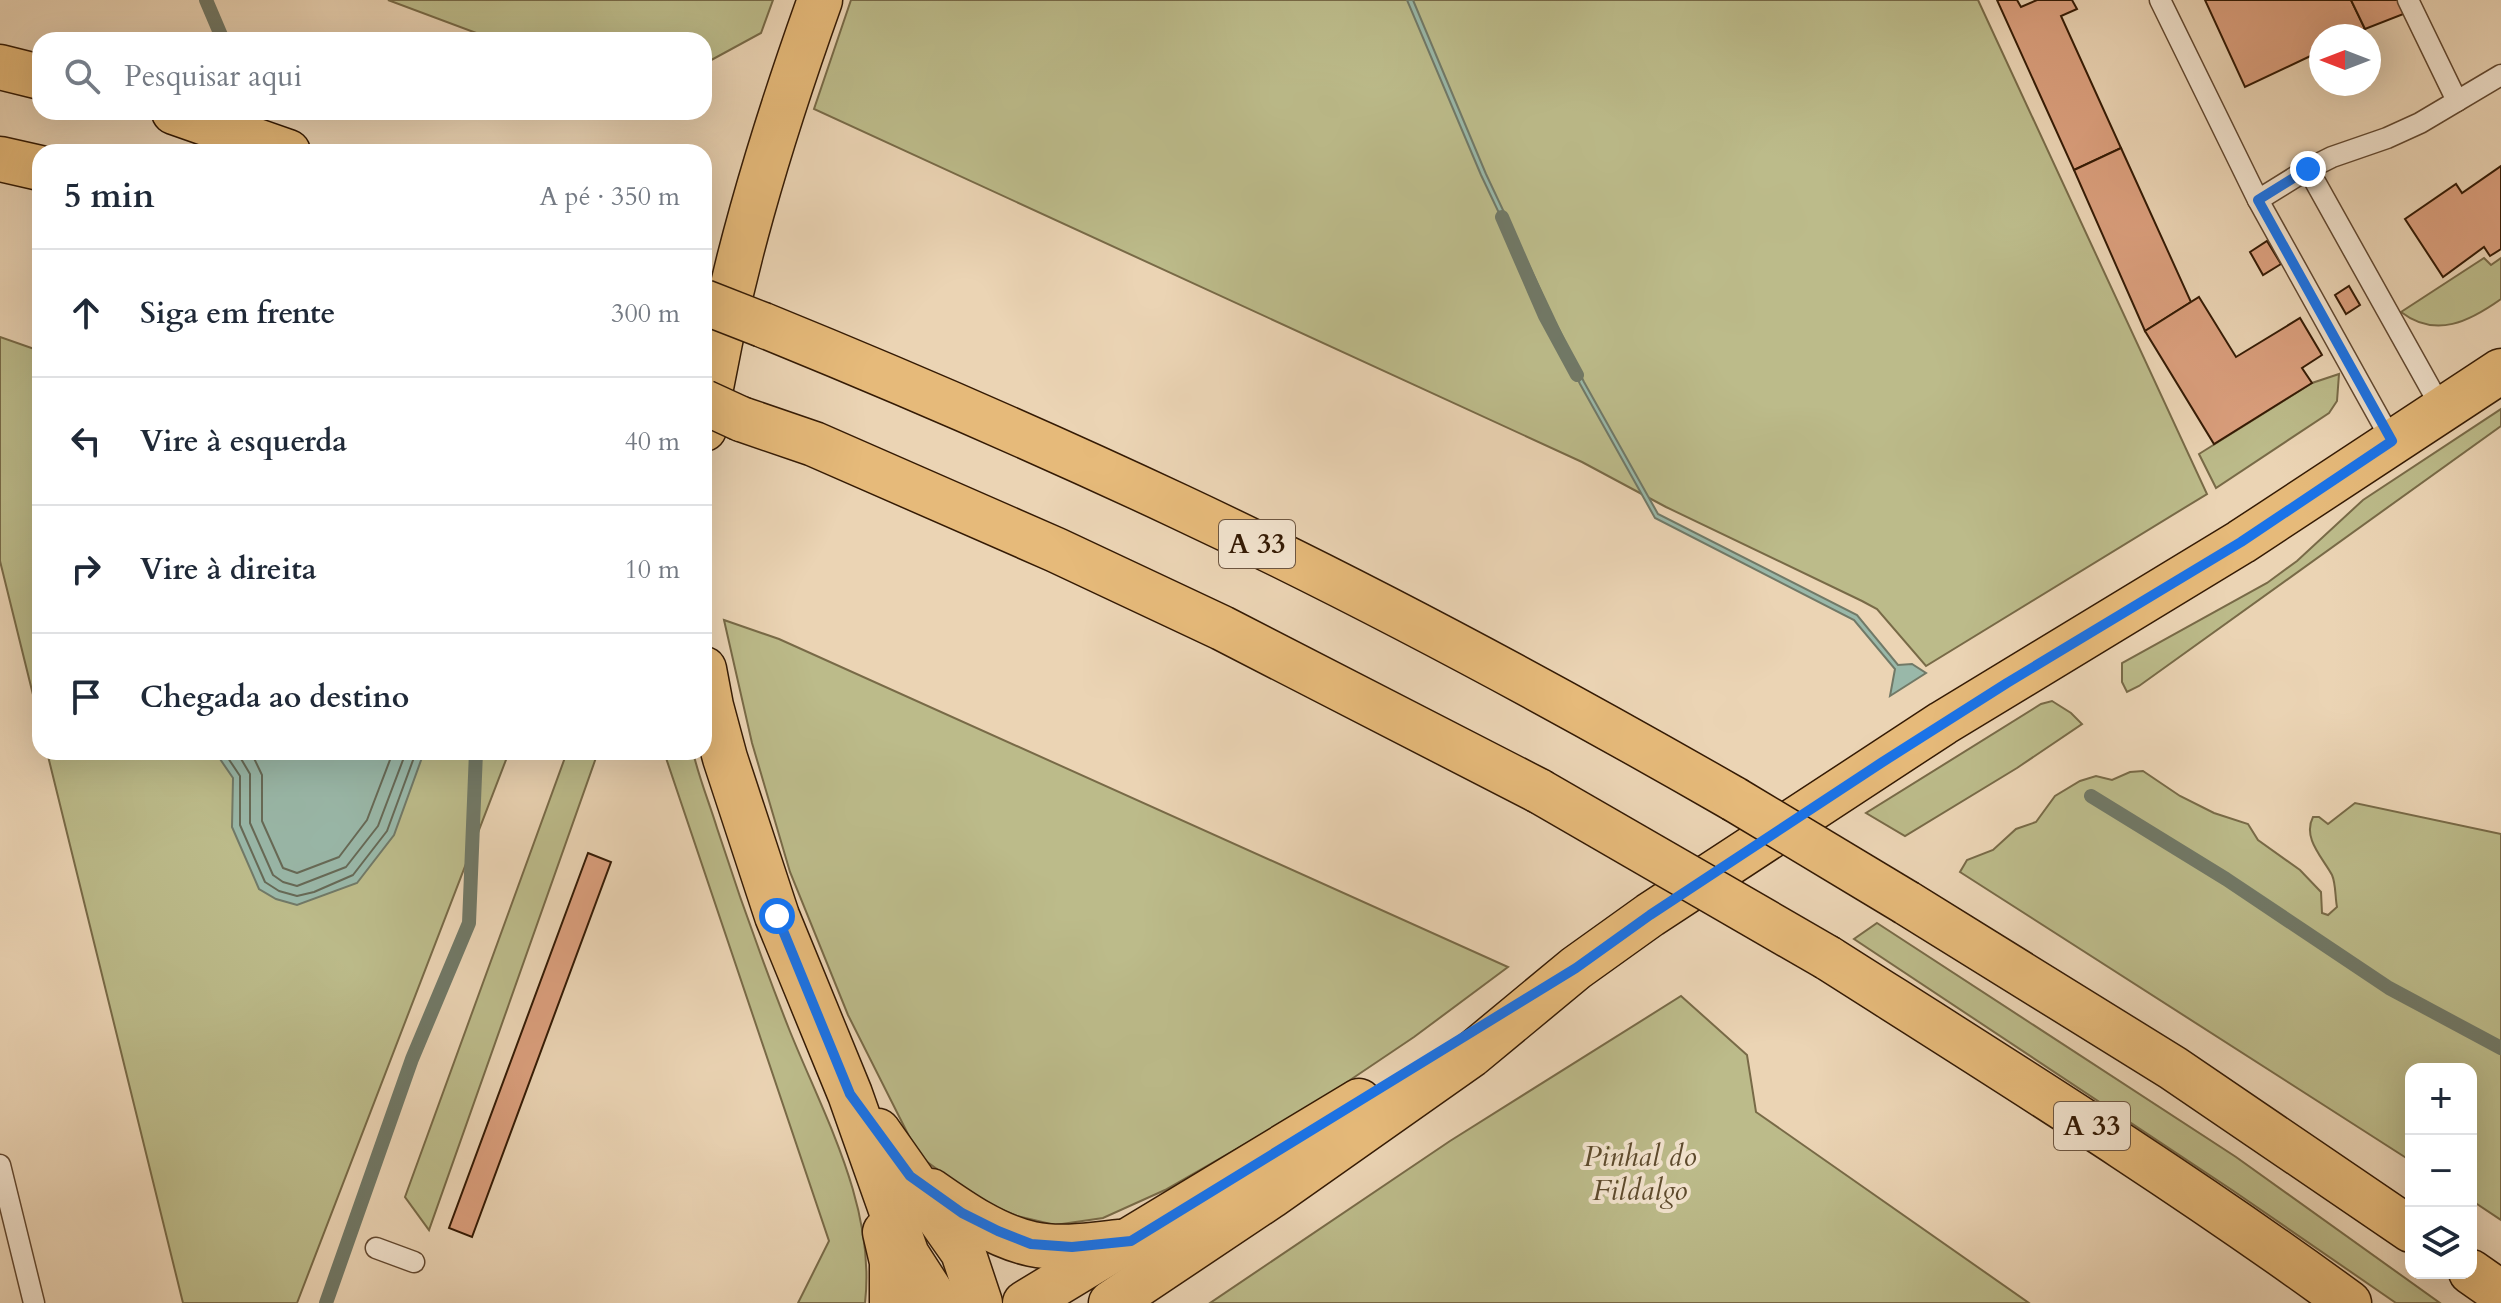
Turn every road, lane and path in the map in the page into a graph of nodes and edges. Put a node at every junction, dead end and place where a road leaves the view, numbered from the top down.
1 (820, 0) edge
2 (2160, 0) edge
3 (2408, 0) edge
4 (0, 67) edge
5 (32, 75) edge
6 (2501, 75) edge
7 (2457, 101) junction
8 (197, 120) edge
9 (265, 144) edge
10 (0, 159) edge
11 (32, 166) edge
12 (2308, 169) junction
13 (2258, 200) junction
14 (712, 305) edge
15 (2501, 371) edge
16 (2442, 409) junction
17 (716, 416) edge
18 (2392, 441) junction
19 (712, 707) edge
20 (1576, 968) junction
21 (850, 1094) junction
22 (0, 1165) edge
23 (910, 1176) junction
24 (2405, 1226) edge
25 (1131, 1241) junction
26 (376, 1248) dead end
27 (414, 1262) dead end
28 (2477, 1276) edge
29 (2501, 1293) edge
30 (34, 1303) edge
31 (892, 1303) edge
32 (938, 1303) edge
33 (980, 1303) edge
34 (1025, 1303) edge
35 (1111, 1303) edge
36 (2349, 1303) edge

1 - 17 main road
2 - 13 lane
3 - 7 lane
4 - 5 main road
6 - 7 lane
7 - 12 lane
8 - 9 main road
10 - 11 main road
12 - 13 lane
12 - 16 lane
13 - 18 lane
14 - 24 main road, A 33, bridge
15 - 16 main road
16 - 18 main road
17 - 36 main road, A 33, bridge
18 - 20 main road
19 - 21 main road
20 - 25 main road
20 - 35 main road
21 - 23 main road
21 - 31 main road
21 - 32 main road
22 - 30 lane
23 - 25 main road
23 - 33 main road
25 - 34 main road
26 - 27 lane
28 - 29 main road

